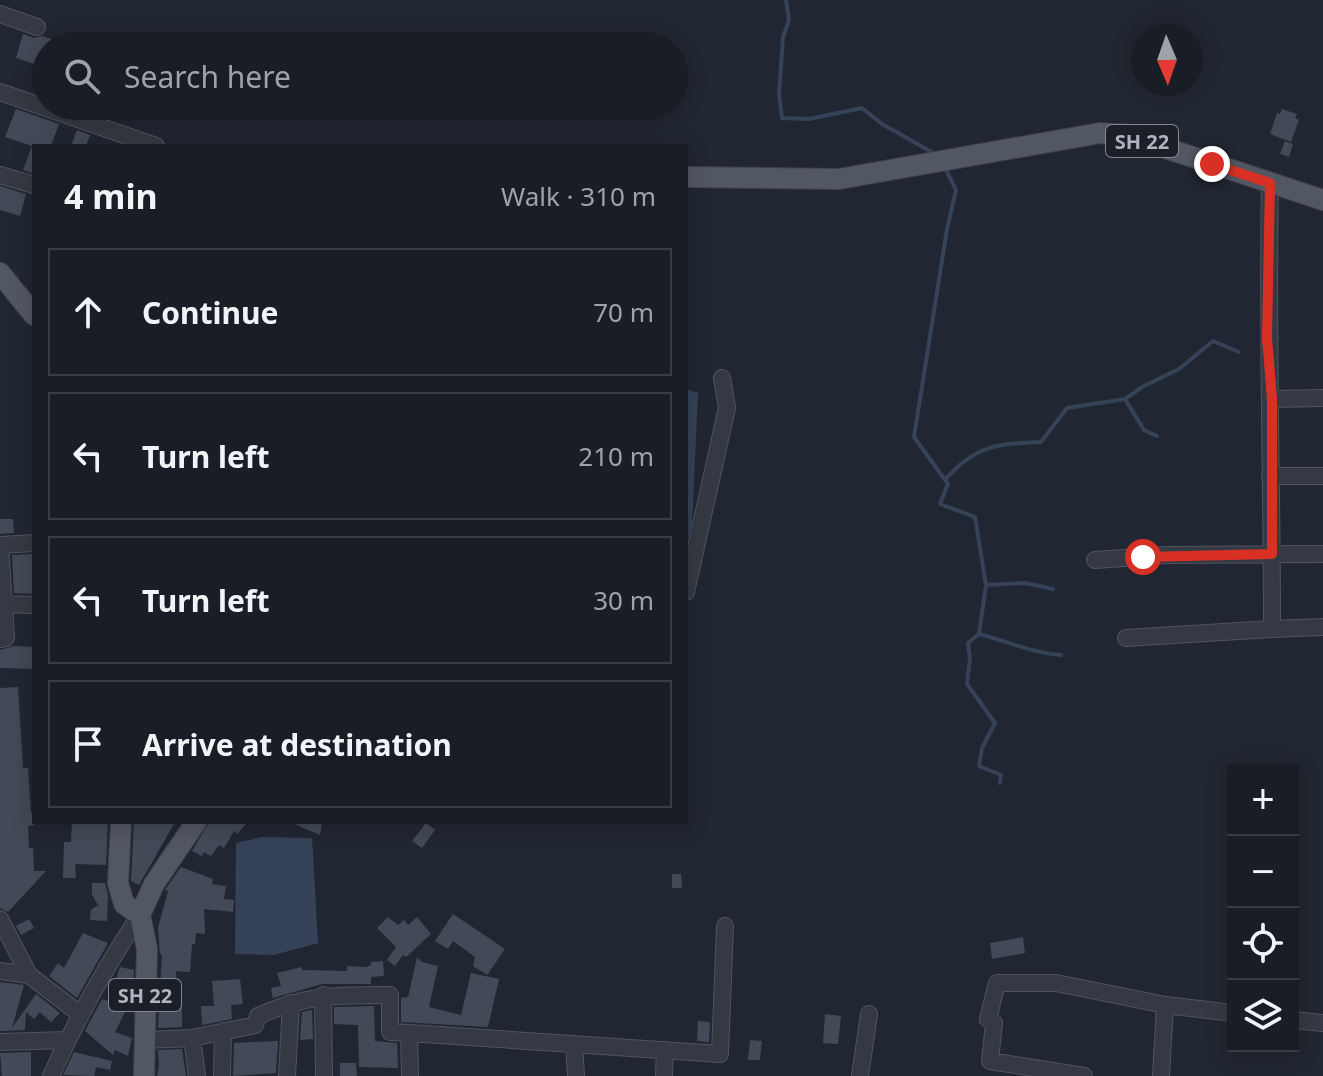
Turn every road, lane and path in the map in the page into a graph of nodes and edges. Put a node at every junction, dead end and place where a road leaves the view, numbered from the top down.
1 (0, 14) edge
2 (37, 27) dead end
3 (0, 92) edge
4 (32, 103) edge
5 (81, 120) edge
6 (150, 144) edge
7 (0, 175) edge
8 (688, 177) edge
9 (1270, 183) junction
10 (32, 184) edge
11 (1323, 200) edge
12 (0, 273) edge
13 (32, 313) edge
14 (722, 378) dead end
15 (1323, 398) edge
16 (1272, 399) junction
17 (1270, 476) junction
18 (1323, 476) edge
19 (32, 543) edge
20 (1272, 554) junction
21 (1323, 554) edge
22 (1095, 560) dead end
23 (688, 583) edge
24 (4, 604) junction
25 (32, 605) edge
26 (1323, 627) edge
27 (1272, 629) junction
28 (1126, 638) dead end
29 (0, 639) edge
30 (121, 824) edge
31 (195, 824) edge
32 (140, 915) junction
33 (0, 919) edge
34 (725, 926) dead end
35 (0, 971) edge
36 (29, 975) junction
37 (323, 995) junction
38 (291, 1003) junction
39 (1165, 1005) junction
40 (1227, 1012) edge
41 (869, 1014) dead end
42 (81, 1015) junction
43 (1299, 1021) edge
44 (1323, 1023) edge
45 (223, 1031) junction
46 (409, 1033) junction
47 (192, 1038) junction
48 (67, 1040) junction
49 (144, 1040) junction
50 (0, 1042) edge
51 (574, 1044) junction
52 (665, 1050) junction
53 (51, 1076) edge
54 (144, 1076) edge
55 (197, 1076) edge
56 (222, 1076) edge
57 (287, 1076) edge
58 (324, 1076) edge
59 (410, 1076) edge
60 (576, 1076) edge
61 (664, 1076) edge
62 (860, 1076) edge
63 (1084, 1076) edge
64 (1161, 1076) edge

1 - 2 street
3 - 4 street
5 - 6 street
7 - 10 street
8 - 9 main road, SH 22
9 - 11 main road, SH 22
9 - 16 street
12 - 13 main road
14 - 23 street
15 - 16 street
16 - 17 street
17 - 18 street
17 - 20 street
19 - 24 street
20 - 21 street
20 - 22 street
20 - 27 street
24 - 25 street
24 - 29 street
26 - 27 street
27 - 28 street
30 - 32 main road
31 - 32 main road
32 - 42 street
32 - 49 main road, SH 22
33 - 36 street
34 - 52 street
35 - 36 street
36 - 42 street
37 - 38 street
37 - 46 street
37 - 58 street
38 - 45 street
38 - 57 street
39 - 40 street
39 - 63 street
39 - 64 street
41 - 62 street
42 - 48 street
43 - 44 street
45 - 47 street
45 - 56 street
46 - 51 street
46 - 59 street
47 - 49 street
47 - 55 street
48 - 50 street
48 - 53 street
49 - 54 main road, SH 22
51 - 52 street
51 - 60 street
52 - 61 street

